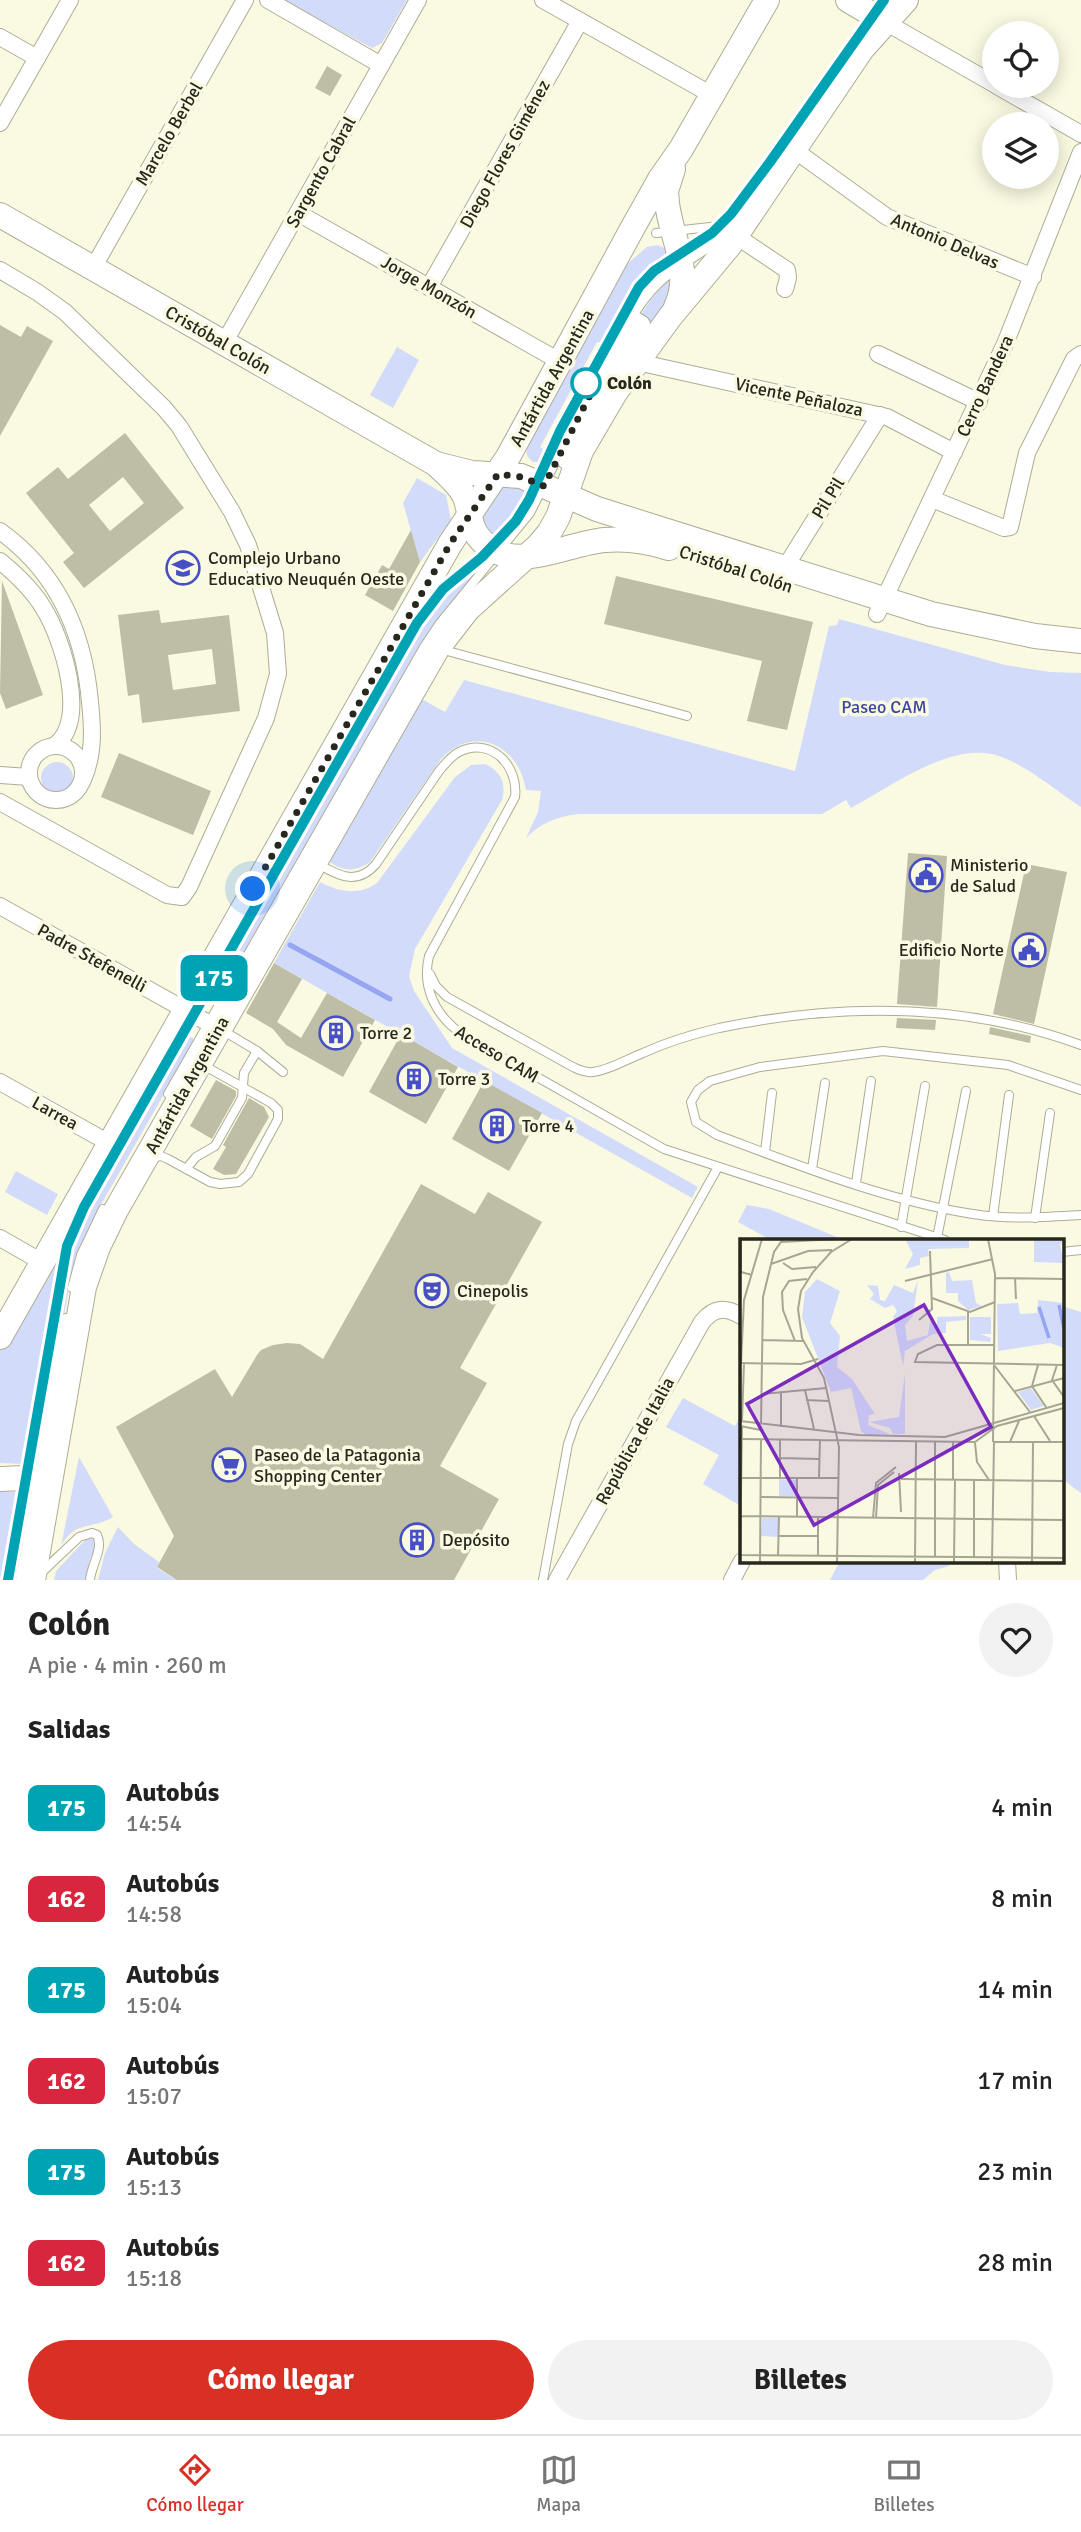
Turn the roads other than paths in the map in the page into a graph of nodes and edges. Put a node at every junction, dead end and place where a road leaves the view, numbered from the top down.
1 (70, 0) edge
2 (244, 0) edge
3 (268, 0) edge
4 (418, 0) edge
5 (543, 0) edge
6 (767, 0) edge
7 (850, 0) edge
8 (906, 0) edge
9 (879, 7) edge
10 (580, 21) junction
11 (0, 37) edge
12 (852, 44) dead end
13 (37, 58) junction
14 (381, 65) junction
15 (982, 76) edge
16 (712, 95) junction
17 (1019, 98) edge
18 (0, 123) edge
19 (1081, 134) edge
20 (688, 138) junction
21 (793, 140) junction
22 (1081, 152) edge
23 (758, 201) junction
24 (298, 213) junction
25 (0, 215) edge
26 (729, 231) junction
27 (673, 245) junction
28 (615, 262) junction
29 (93, 268) junction
30 (0, 270) edge
31 (1033, 277) junction
32 (429, 287) junction
33 (785, 289) dead end
34 (670, 317) junction
35 (642, 324) joint
36 (224, 343) junction
37 (878, 354) dead end
38 (1081, 354) edge
39 (561, 362) junction
40 (637, 362) junction
41 (979, 402) junction
42 (880, 415) junction
43 (954, 452) junction
44 (436, 464) junction
45 (498, 474) junction
46 (557, 492) junction
47 (932, 499) junction
48 (468, 516) junction
49 (0, 531) edge
50 (495, 551) junction
51 (526, 557) junction
52 (0, 561) edge
53 (780, 575) junction
54 (62, 599) junction
55 (880, 607) junction
56 (44, 609) junction
57 (423, 614) dead end
58 (1081, 641) edge
59 (437, 649) junction
60 (1081, 655) edge
61 (687, 716) dead end
62 (55, 745) junction
63 (0, 775) edge
64 (29, 777) junction
65 (82, 782) junction
66 (0, 802) edge
67 (309, 813) dead end
68 (314, 862) junction
69 (0, 906) edge
70 (427, 965) junction
71 (189, 1012) junction
72 (214, 1026) junction
73 (1081, 1045) edge
74 (257, 1051) junction
75 (199, 1063) junction
76 (282, 1072) dead end
77 (0, 1082) edge
78 (872, 1082) dead end
79 (825, 1083) dead end
80 (925, 1086) dead end
81 (243, 1088) junction
82 (1081, 1090) edge
83 (966, 1091) dead end
84 (772, 1093) dead end
85 (1009, 1096) dead end
86 (160, 1108) dead end
87 (1050, 1113) dead end
88 (109, 1143) junction
89 (765, 1152) junction
90 (145, 1160) junction
91 (718, 1167) junction
92 (186, 1169) junction
93 (812, 1169) junction
94 (856, 1183) junction
95 (905, 1198) junction
96 (106, 1205) dead end
97 (943, 1208) junction
98 (1081, 1212) edge
99 (993, 1216) junction
100 (1035, 1217) junction
101 (901, 1227) junction
102 (0, 1238) edge
103 (941, 1239) edge
104 (42, 1262) junction
105 (70, 1297) dead end
106 (68, 1311) dead end
107 (740, 1316) edge
108 (0, 1337) edge
109 (29, 1475) edge
110 (741, 1562) edge
111 (1007, 1562) edge
112 (8, 1580) edge
113 (20, 1580) edge
114 (33, 1580) edge
115 (90, 1580) edge
116 (543, 1580) edge
117 (557, 1580) edge
118 (732, 1580) edge
119 (1008, 1580) edge

1 - 13 street
2 - 29 street, Marcelo Berbel
3 - 14 street
4 - 14 street, Sargento Cabral
5 - 10 street
6 - 16 main road, Antártida Argentina
7 - 9 main road
8 - 9 main road
9 - 12 lane
9 - 15 street
9 - 21 main road
10 - 16 street
10 - 32 street, Diego Flores Giménez
11 - 13 street
13 - 18 street
14 - 24 street, Sargento Cabral
16 - 20 main road, Antártida Argentina
17 - 19 street
20 - 27 main road
20 - 28 main road, Antártida Argentina
21 - 23 main road
21 - 26 lane
21 - 31 street, Antonio Delvas
22 - 31 street, Cerro Bandera
23 - 26 main road
23 - 27 lane
24 - 32 street, Jorge Monzón
24 - 36 street, Sargento Cabral
25 - 29 main road, Cristóbal Colón
26 - 27 lane
26 - 27 lane
26 - 33 street
26 - 34 main road
27 - 28 main road
27 - 34 main road
27 - 46 lane
28 - 39 main road, Antártida Argentina
29 - 36 main road, Cristóbal Colón
30 - 66 street
31 - 41 street, Cerro Bandera
32 - 39 street, Jorge Monzón
34 - 40 main road
35 - 35 street
36 - 44 main road, Cristóbal Colón
37 - 41 street
38 - 47 street
39 - 45 main road, Antártida Argentina
40 - 42 street, Vicente Peñaloza
40 - 46 main road
41 - 43 street, Cerro Bandera
42 - 43 street, Vicente Peñaloza
42 - 53 street, Pil Pil
43 - 47 street, Cerro Bandera
44 - 45 main road, Cristóbal Colón
44 - 48 main road, Cristóbal Colón
45 - 46 main road, Cristóbal Colón
45 - 48 main road, Antártida Argentina
46 - 50 lane
46 - 51 main road, Antártida Argentina
46 - 53 main road, Cristóbal Colón
47 - 55 street, Cerro Bandera
48 - 50 main road, Cristóbal Colón
48 - 71 main road, Antártida Argentina
49 - 54 street
50 - 51 main road, Cristóbal Colón
50 - 57 lane
50 - 72 lane
51 - 53 main road, Cristóbal Colón
51 - 59 main road, Antártida Argentina
52 - 56 street
53 - 55 main road, Cristóbal Colón
54 - 56 street
54 - 65 street
55 - 58 main road, Cristóbal Colón
55 - 60 main road, Cristóbal Colón
56 - 62 street
59 - 61 lane
59 - 68 main road, Antártida Argentina
62 - 64 street
62 - 65 street
63 - 64 street
64 - 65 street
67 - 71 lane
68 - 70 lane
68 - 72 main road, Antártida Argentina
69 - 71 street, Padre Stefenelli
70 - 73 lane
70 - 91 lane, Acceso CAM
71 - 72 street, Padre Stefenelli
71 - 88 main road, Antártida Argentina
71 - 109 lane
72 - 74 lane
72 - 75 main road, Antártida Argentina
72 - 86 lane
74 - 76 lane
74 - 81 lane
75 - 81 lane
75 - 90 main road, Antártida Argentina
77 - 88 street, Larrea
78 - 94 lane
79 - 93 lane
80 - 95 lane
81 - 92 lane
81 - 92 lane
82 - 89 lane
83 - 97 lane
84 - 89 lane
85 - 99 lane
87 - 100 lane
88 - 104 main road, Antártida Argentina
89 - 93 lane
90 - 92 lane
90 - 109 main road, Antártida Argentina
91 - 101 lane, Acceso CAM
91 - 116 lane
93 - 94 lane
94 - 95 lane
95 - 97 lane
95 - 101 lane
96 - 105 lane
97 - 99 lane
97 - 103 lane
98 - 100 lane
99 - 100 lane
101 - 103 lane, Acceso CAM
102 - 104 street
104 - 108 main road, Antártida Argentina
106 - 109 lane
107 - 117 street, República de Italia
109 - 112 lane
109 - 113 lane
109 - 114 main road, Antártida Argentina
110 - 118 street
111 - 119 street
114 - 115 lane

